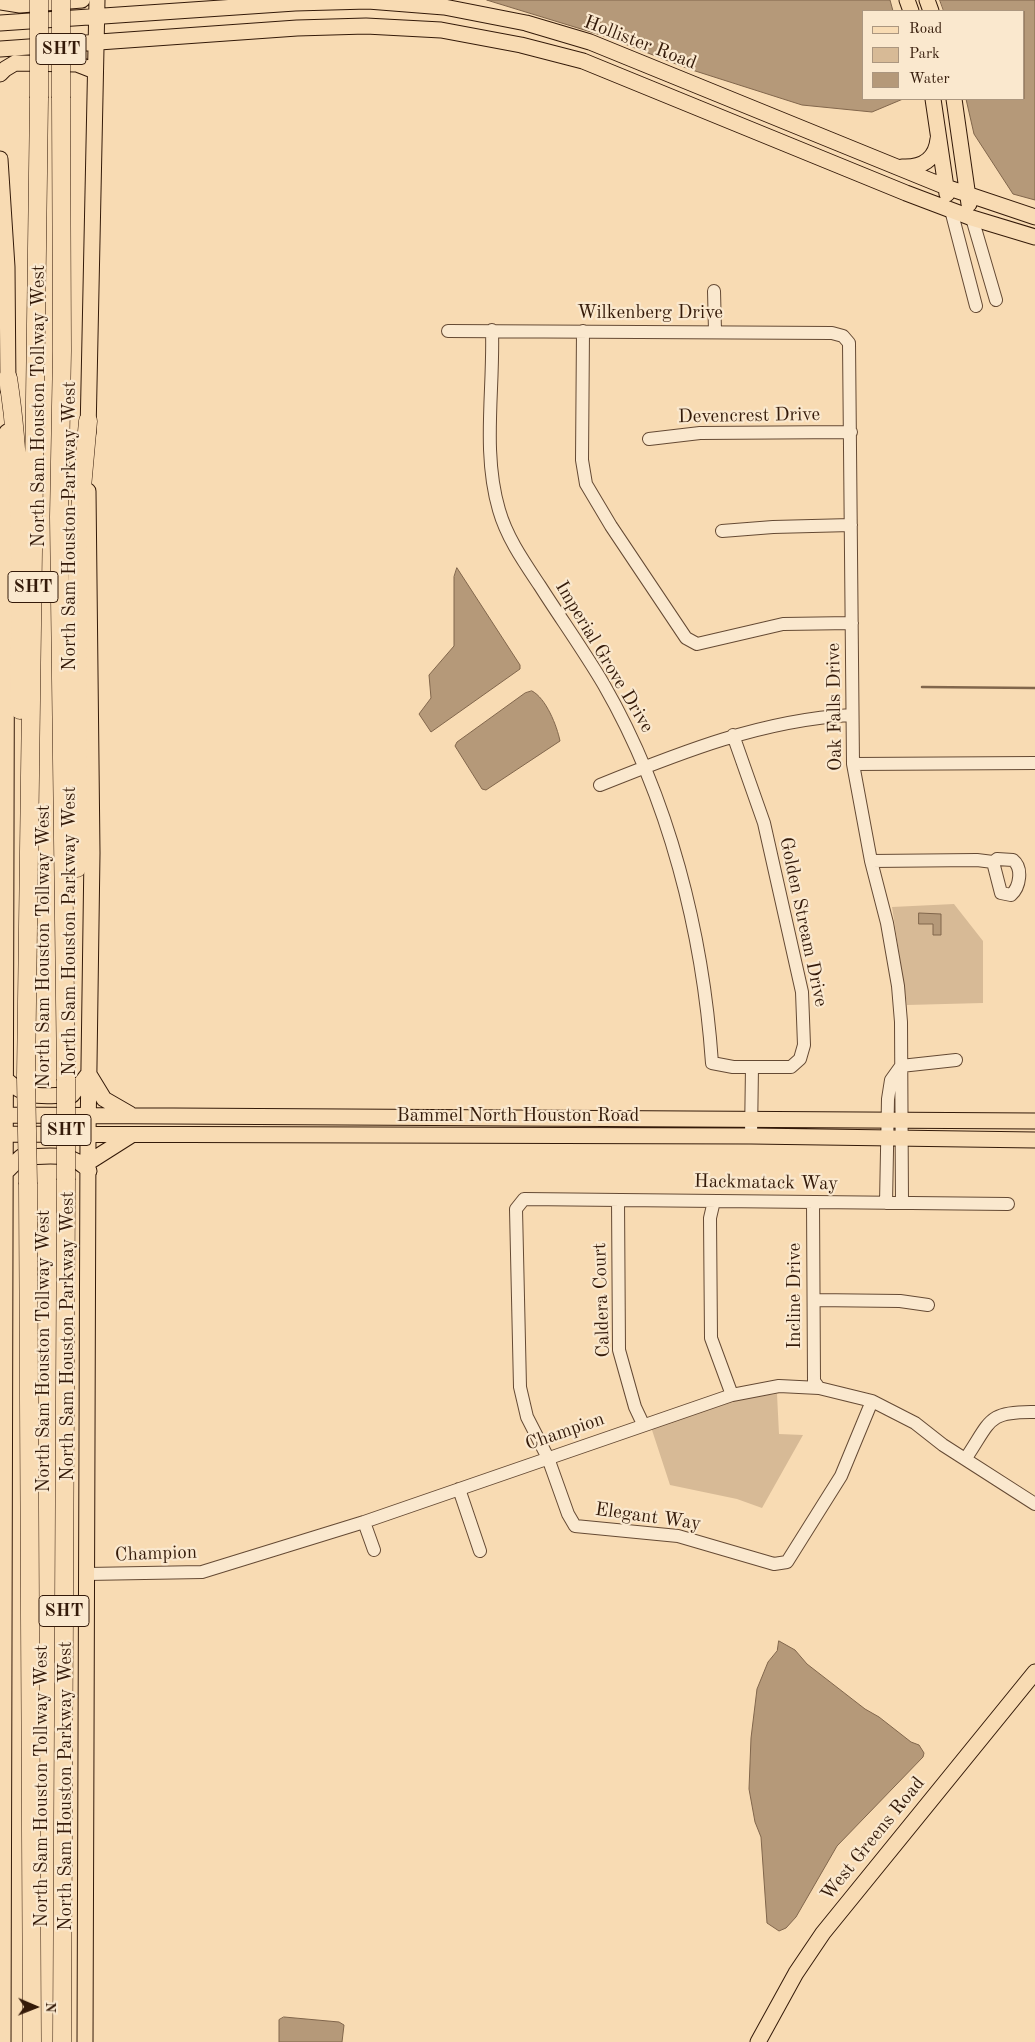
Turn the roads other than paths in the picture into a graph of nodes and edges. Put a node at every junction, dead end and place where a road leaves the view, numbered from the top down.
1 (33, 0) edge
2 (39, 0) edge
3 (61, 0) edge
4 (82, 0) edge
5 (97, 0) edge
6 (0, 2) edge
7 (295, 4) junction
8 (444, 7) junction
9 (96, 17) junction
10 (0, 23) edge
11 (297, 28) junction
12 (441, 30) junction
13 (122, 41) junction
14 (590, 42) junction
15 (96, 43) junction
16 (0, 49) edge
17 (39, 53) junction
18 (583, 61) junction
19 (95, 71) junction
20 (0, 74) edge
21 (933, 100) edge
22 (954, 100) edge
23 (741, 105) junction
24 (734, 121) junction
25 (938, 130) junction
26 (0, 159) edge
27 (892, 166) junction
28 (946, 187) junction
29 (968, 196) junction
30 (951, 210) junction
31 (1035, 217) edge
32 (972, 218) junction
33 (1035, 237) edge
34 (714, 291) dead end
35 (996, 300) dead end
36 (976, 306) dead end
37 (492, 330) junction
38 (4, 331) edge
39 (448, 331) dead end
40 (583, 331) junction
41 (715, 331) junction
42 (849, 343) joint
43 (8, 378) junction
44 (88, 421) junction
45 (851, 432) junction
46 (648, 439) dead end
47 (851, 525) junction
48 (722, 531) dead end
49 (852, 623) junction
50 (851, 715) junction
51 (733, 735) junction
52 (853, 764) junction
53 (1035, 764) edge
54 (645, 766) junction
55 (600, 784) dead end
56 (871, 861) junction
57 (994, 862) dead end
58 (28, 944) junction
59 (67, 1041) junction
60 (956, 1060) dead end
61 (712, 1063) joint
62 (901, 1066) junction
63 (752, 1067) junction
64 (89, 1073) junction
65 (3, 1086) edge
66 (2, 1115) edge
67 (88, 1116) junction
68 (134, 1116) junction
69 (364, 1117) junction
70 (522, 1117) junction
71 (752, 1118) junction
72 (895, 1119) junction
73 (1035, 1121) edge
74 (2, 1134) edge
75 (88, 1135) junction
76 (131, 1135) junction
77 (364, 1136) junction
78 (520, 1136) junction
79 (751, 1136) junction
80 (894, 1139) junction
81 (1035, 1140) edge
82 (89, 1166) junction
83 (2, 1169) edge
84 (618, 1200) junction
85 (714, 1201) junction
86 (813, 1202) junction
87 (886, 1203) junction
88 (902, 1203) junction
89 (1008, 1204) dead end
90 (814, 1300) junction
91 (928, 1305) dead end
92 (819, 1388) junction
93 (732, 1395) junction
94 (872, 1401) junction
95 (1035, 1412) edge
96 (643, 1424) junction
97 (548, 1458) junction
98 (966, 1458) junction
99 (459, 1489) junction
100 (1035, 1504) edge
101 (364, 1522) junction
102 (374, 1550) dead end
103 (480, 1551) dead end
104 (87, 1574) junction
105 (1035, 1672) edge
106 (2, 1821) edge
107 (3, 2042) edge
108 (32, 2042) edge
109 (62, 2042) edge
110 (85, 2042) edge
111 (758, 2042) edge

1 - 17 highway, bridge
2 - 17 highway, North Sam Houston Tollway West / SHT, bridge
3 - 59 highway, North Sam Houston Tollway West / SHT, bridge
4 - 6 main road
5 - 9 main road, North Sam Houston Parkway West
7 - 8 main road, Hollister Road
7 - 9 main road, Hollister Road
7 - 11 main road
8 - 12 main road
8 - 14 main road, Hollister Road
9 - 10 main road, Hollister Road
9 - 15 main road, North Sam Houston Parkway West
11 - 12 main road, Hollister Road
11 - 13 main road, Hollister Road
12 - 18 main road, Hollister Road
13 - 15 main road, Hollister Road
13 - 19 main road
14 - 18 main road
14 - 23 main road, Hollister Road
15 - 16 main road, Hollister Road
15 - 19 main road, North Sam Houston Parkway West
17 - 58 highway, North Sam Houston Tollway West / SHT, bridge
18 - 24 main road, Hollister Road
19 - 20 main road
19 - 44 main road, North Sam Houston Parkway West
21 - 25 main road
22 - 29 main road
23 - 24 main road
23 - 27 main road, Hollister Road
24 - 30 main road, Hollister Road
25 - 27 main road
25 - 28 main road
26 - 38 main road
27 - 28 main road, Hollister Road
28 - 29 main road, Hollister Road
28 - 30 main road
29 - 31 main road, Hollister Road
29 - 32 main road
30 - 32 main road, Hollister Road
30 - 36 street
32 - 33 main road, Hollister Road
32 - 35 street
34 - 41 street
37 - 39 street, Wilkenberg Drive
37 - 40 street, Wilkenberg Drive
37 - 54 street, Imperial Grove Drive
38 - 43 main road
40 - 41 street, Wilkenberg Drive
40 - 49 street
41 - 42 street, Wilkenberg Drive
42 - 45 street, Oak Falls Drive
43 - 58 highway
43 - 65 main road
44 - 59 highway
44 - 64 main road, North Sam Houston Parkway West
45 - 46 street, Devencrest Drive
45 - 47 street, Oak Falls Drive
47 - 48 street
47 - 49 street, Oak Falls Drive
49 - 50 street, Oak Falls Drive
50 - 51 street
50 - 52 street, Oak Falls Drive
51 - 54 street
51 - 63 street, Golden Stream Drive
52 - 53 street
52 - 56 street, Oak Falls Drive
54 - 55 street
54 - 61 street, Imperial Grove Drive
56 - 57 street
56 - 62 street, Oak Falls Drive
58 - 108 highway, North Sam Houston Tollway West / SHT, bridge
59 - 109 highway, North Sam Houston Tollway West / SHT, bridge
60 - 62 street
61 - 63 street, Golden Stream Drive
62 - 72 street, Oak Falls Drive
63 - 71 street
64 - 65 main road
64 - 67 main road, North Sam Houston Parkway West
64 - 68 main road
65 - 66 main road
66 - 67 main road, Bammel North Houston Road
66 - 74 main road
67 - 68 main road, Bammel North Houston Road
67 - 75 main road, North Sam Houston Parkway West
68 - 69 main road, Bammel North Houston Road
69 - 70 main road, Bammel North Houston Road
69 - 77 main road
70 - 71 main road, Bammel North Houston Road
70 - 78 main road
71 - 72 main road, Bammel North Houston Road
71 - 79 street
72 - 73 main road, Bammel North Houston Road
72 - 80 street, Oak Falls Drive
74 - 75 main road, Bammel North Houston Road
74 - 83 main road
75 - 76 main road, Bammel North Houston Road
75 - 82 main road, North Sam Houston Parkway West
76 - 77 main road, Bammel North Houston Road
76 - 82 main road
77 - 78 main road, Bammel North Houston Road
78 - 79 main road, Bammel North Houston Road
79 - 80 main road, Bammel North Houston Road
80 - 81 main road, Bammel North Houston Road
80 - 87 street, Oak Falls Drive
80 - 88 street, Oak Falls Drive
82 - 83 main road
82 - 104 main road, North Sam Houston Parkway West
83 - 106 main road
84 - 85 street, Hackmatack Way
84 - 96 street, Caldera Court
84 - 97 street, Hackmatack Way
85 - 86 street, Hackmatack Way
85 - 93 street
86 - 87 street, Hackmatack Way
86 - 90 street, Incline Drive
87 - 88 street, Hackmatack Way
88 - 89 street, Hackmatack Way
90 - 91 street
90 - 92 street, Incline Drive
92 - 93 street, Champion
92 - 94 street, Champion
93 - 96 street, Champion
94 - 97 street, Elegant Way
94 - 98 street, Champion
95 - 98 street
96 - 97 street, Champion
97 - 99 street, Champion
98 - 100 street, Champion
99 - 101 street, Champion
99 - 103 street
101 - 102 street
101 - 104 street, Champion
104 - 110 main road, North Sam Houston Parkway West
105 - 111 main road, West Greens Road
106 - 107 main road

